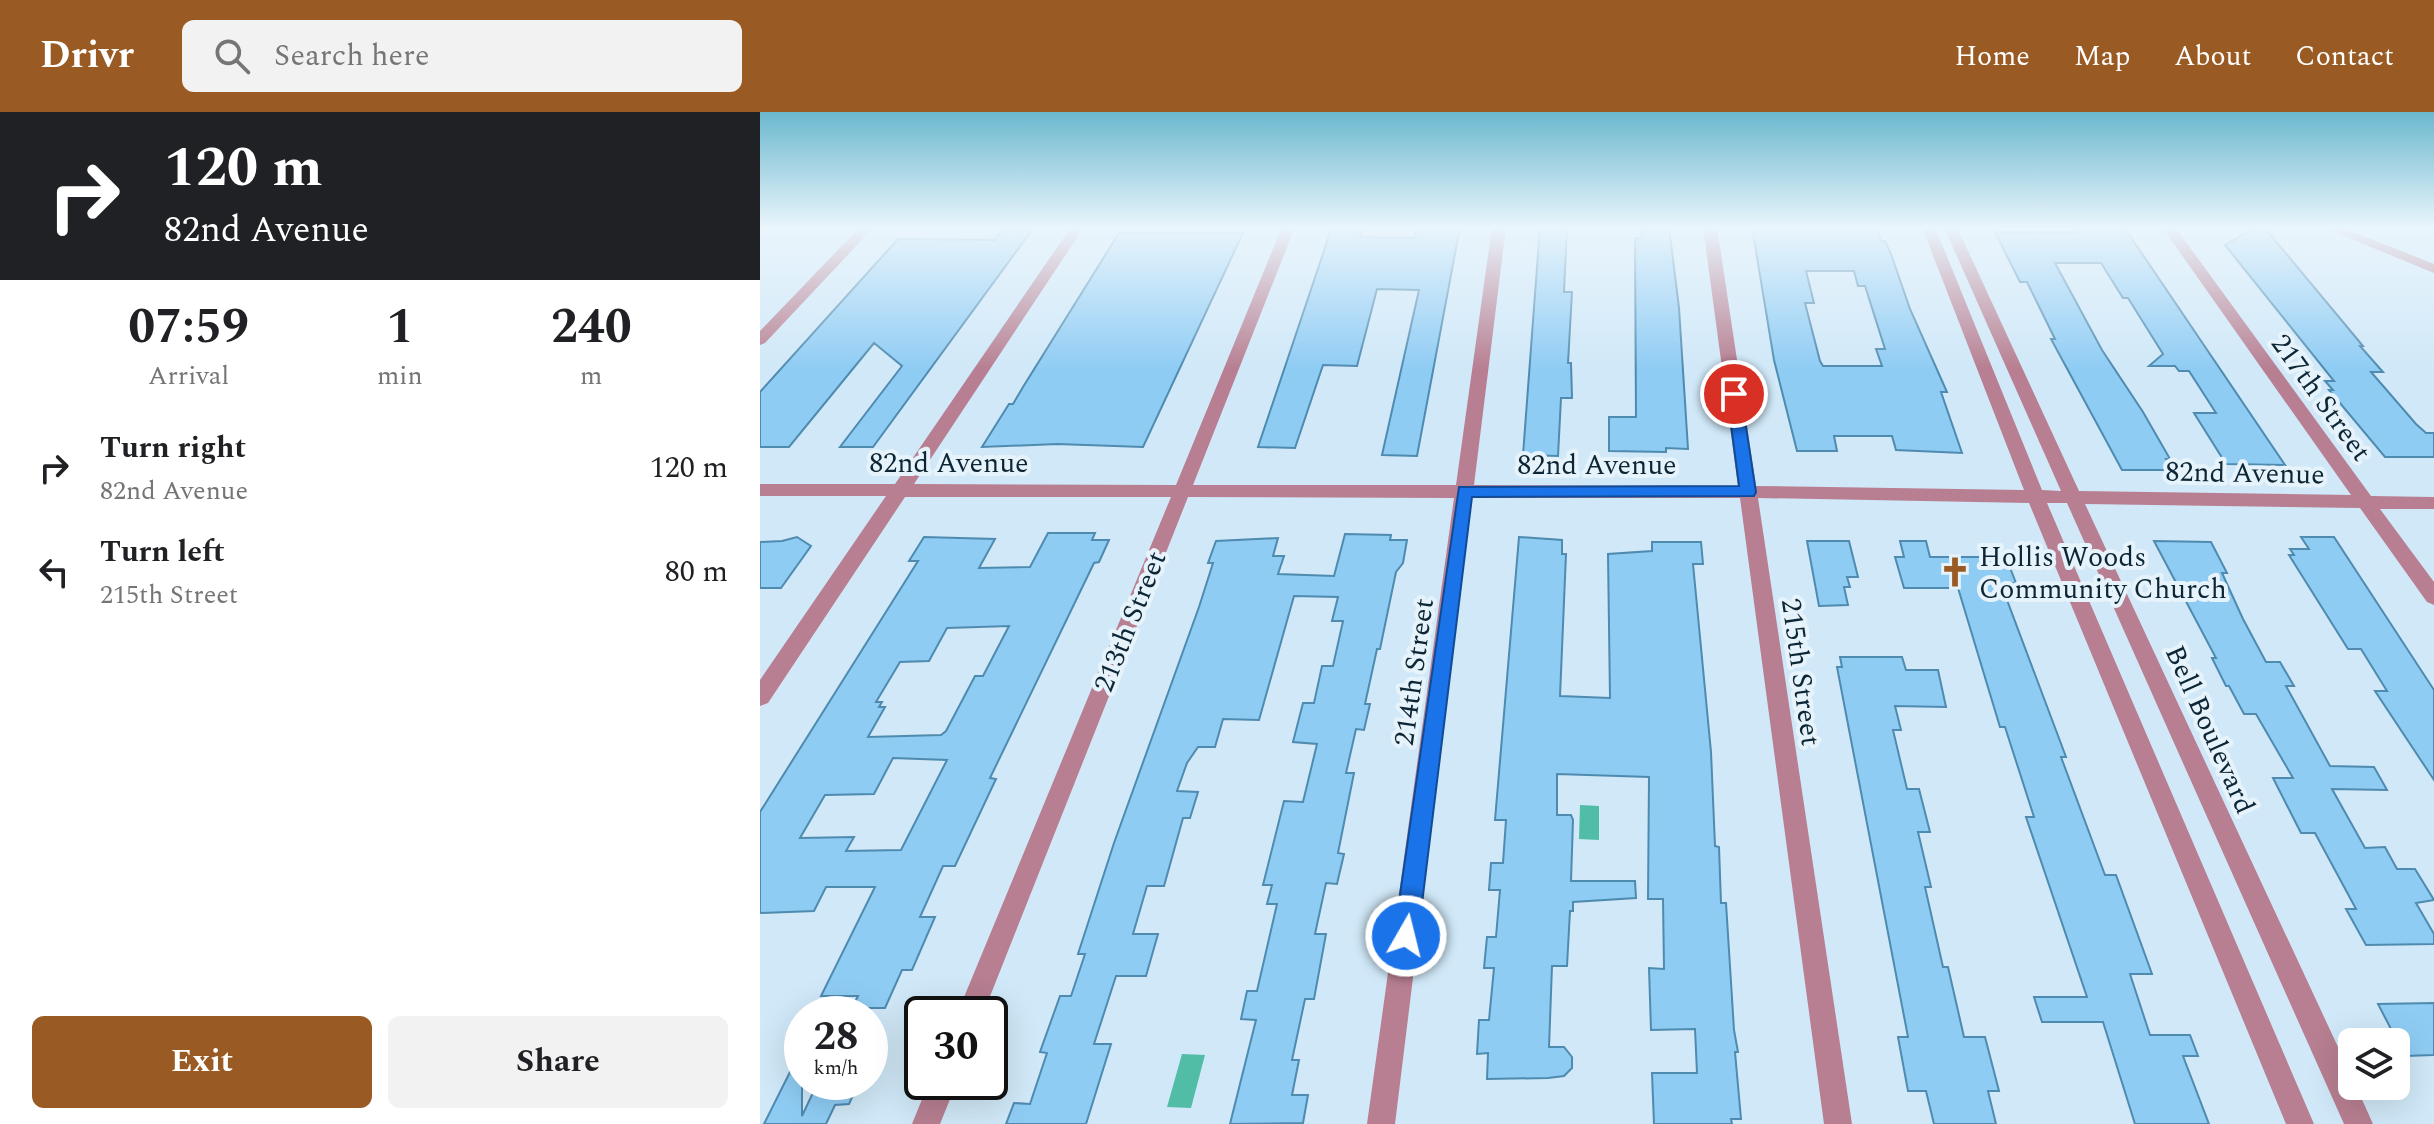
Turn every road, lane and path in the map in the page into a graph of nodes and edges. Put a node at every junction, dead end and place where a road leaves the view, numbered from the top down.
1 (823, 274) edge
2 (1046, 274) edge
3 (1270, 274) edge
4 (1493, 274) edge
5 (1717, 274) edge
6 (1947, 274) edge
7 (1972, 274) edge
8 (2202, 274) edge
9 (760, 340) edge
10 (760, 490) edge
11 (900, 490) junction
12 (1182, 491) junction
13 (1465, 491) junction
14 (1748, 492) junction
15 (2036, 495) junction
16 (2075, 498) junction
17 (2364, 501) junction
18 (2434, 503) edge
19 (2434, 597) edge
20 (760, 697) edge
21 (977, 996) edge
22 (936, 1100) edge
23 (926, 1124) edge
24 (1381, 1124) edge
25 (1838, 1124) edge
26 (2300, 1124) edge
27 (2359, 1124) edge

1 - 9 street
2 - 11 street
3 - 12 street, 213th Street
4 - 13 street, 214th Street
5 - 14 street, 215th Street
6 - 15 street
7 - 16 street, Bell Boulevard
8 - 17 street, 217th Street
10 - 11 street, 82nd Avenue
11 - 12 street, 82nd Avenue
11 - 20 street
12 - 13 street, 82nd Avenue
12 - 21 street, 213th Street
13 - 14 street, 82nd Avenue
13 - 24 street, 214th Street
14 - 15 street, 82nd Avenue
14 - 25 street, 215th Street
15 - 16 street, 82nd Avenue
15 - 26 street
16 - 17 street, 82nd Avenue
16 - 27 street, Bell Boulevard
17 - 18 street, 82nd Avenue
17 - 19 street, 217th Street
22 - 23 street

